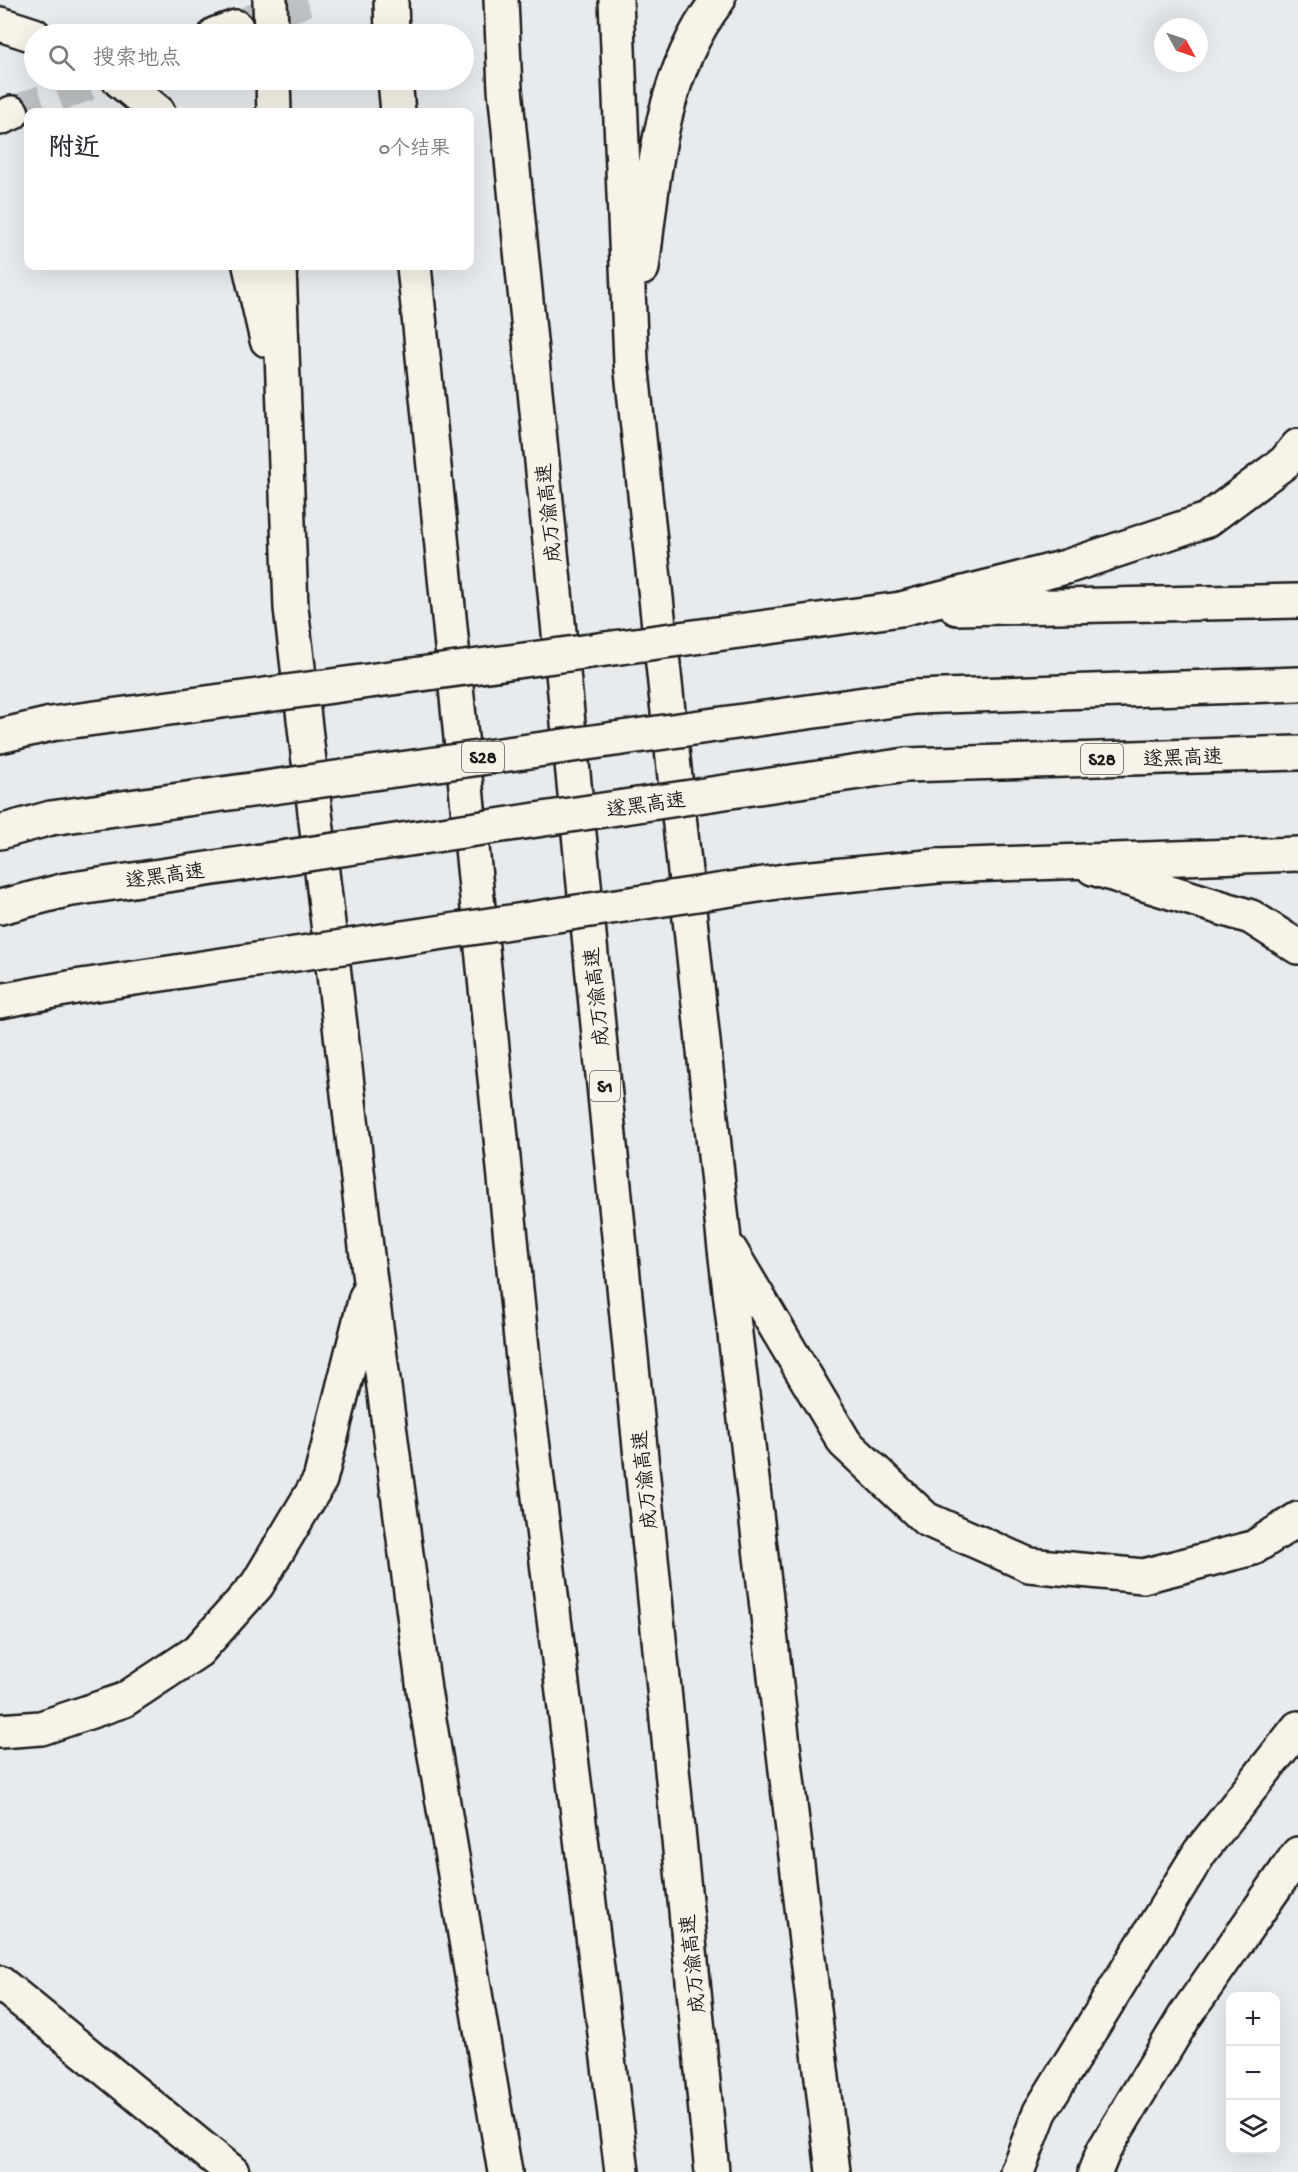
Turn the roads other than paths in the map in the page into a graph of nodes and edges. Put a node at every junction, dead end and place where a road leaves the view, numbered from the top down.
1 (270, 0) edge
2 (391, 0) edge
3 (501, 0) edge
4 (616, 0) edge
5 (718, 0) edge
6 (0, 24) edge
7 (271, 24) edge
8 (392, 24) edge
9 (24, 32) edge
10 (131, 90) edge
11 (273, 90) edge
12 (396, 90) edge
13 (153, 108) edge
14 (274, 108) edge
15 (398, 108) edge
16 (251, 270) edge
17 (279, 270) edge
18 (414, 270) edge
19 (631, 362) junction
20 (284, 415) junction
21 (1298, 446) edge
22 (1298, 601) edge
23 (901, 609) junction
24 (1298, 684) edge
25 (0, 719) edge
26 (51, 724) junction
27 (0, 735) edge
28 (1298, 753) edge
29 (0, 832) edge
30 (1298, 854) edge
31 (1068, 860) junction
32 (0, 907) edge
33 (1298, 947) edge
34 (0, 1001) edge
35 (724, 1240) junction
36 (370, 1281) junction
37 (1298, 1519) edge
38 (1298, 1728) edge
39 (0, 1731) edge
40 (1298, 1854) edge
41 (0, 1983) edge
42 (232, 2172) edge
43 (505, 2172) edge
44 (622, 2172) edge
45 (712, 2172) edge
46 (833, 2172) edge
47 (1017, 2172) edge
48 (1095, 2172) edge

1 - 7 main road
2 - 8 main road
3 - 45 main road, 成万渝高速 / S1
4 - 19 main road
5 - 19 main road
6 - 9 main road
10 - 13 main road
11 - 14 main road
12 - 15 main road
16 - 20 main road
17 - 20 main road
18 - 44 main road
19 - 35 main road
20 - 36 main road
21 - 23 main road
22 - 23 main road
23 - 26 main road, bridge
24 - 29 main road, S28, bridge
25 - 26 main road
26 - 27 main road
28 - 32 main road, 遂黑高速 / S28, bridge
30 - 31 main road
31 - 33 main road
31 - 34 main road, bridge
35 - 37 main road
35 - 46 main road
36 - 39 main road
36 - 43 main road
38 - 47 main road
40 - 48 main road
41 - 42 main road

